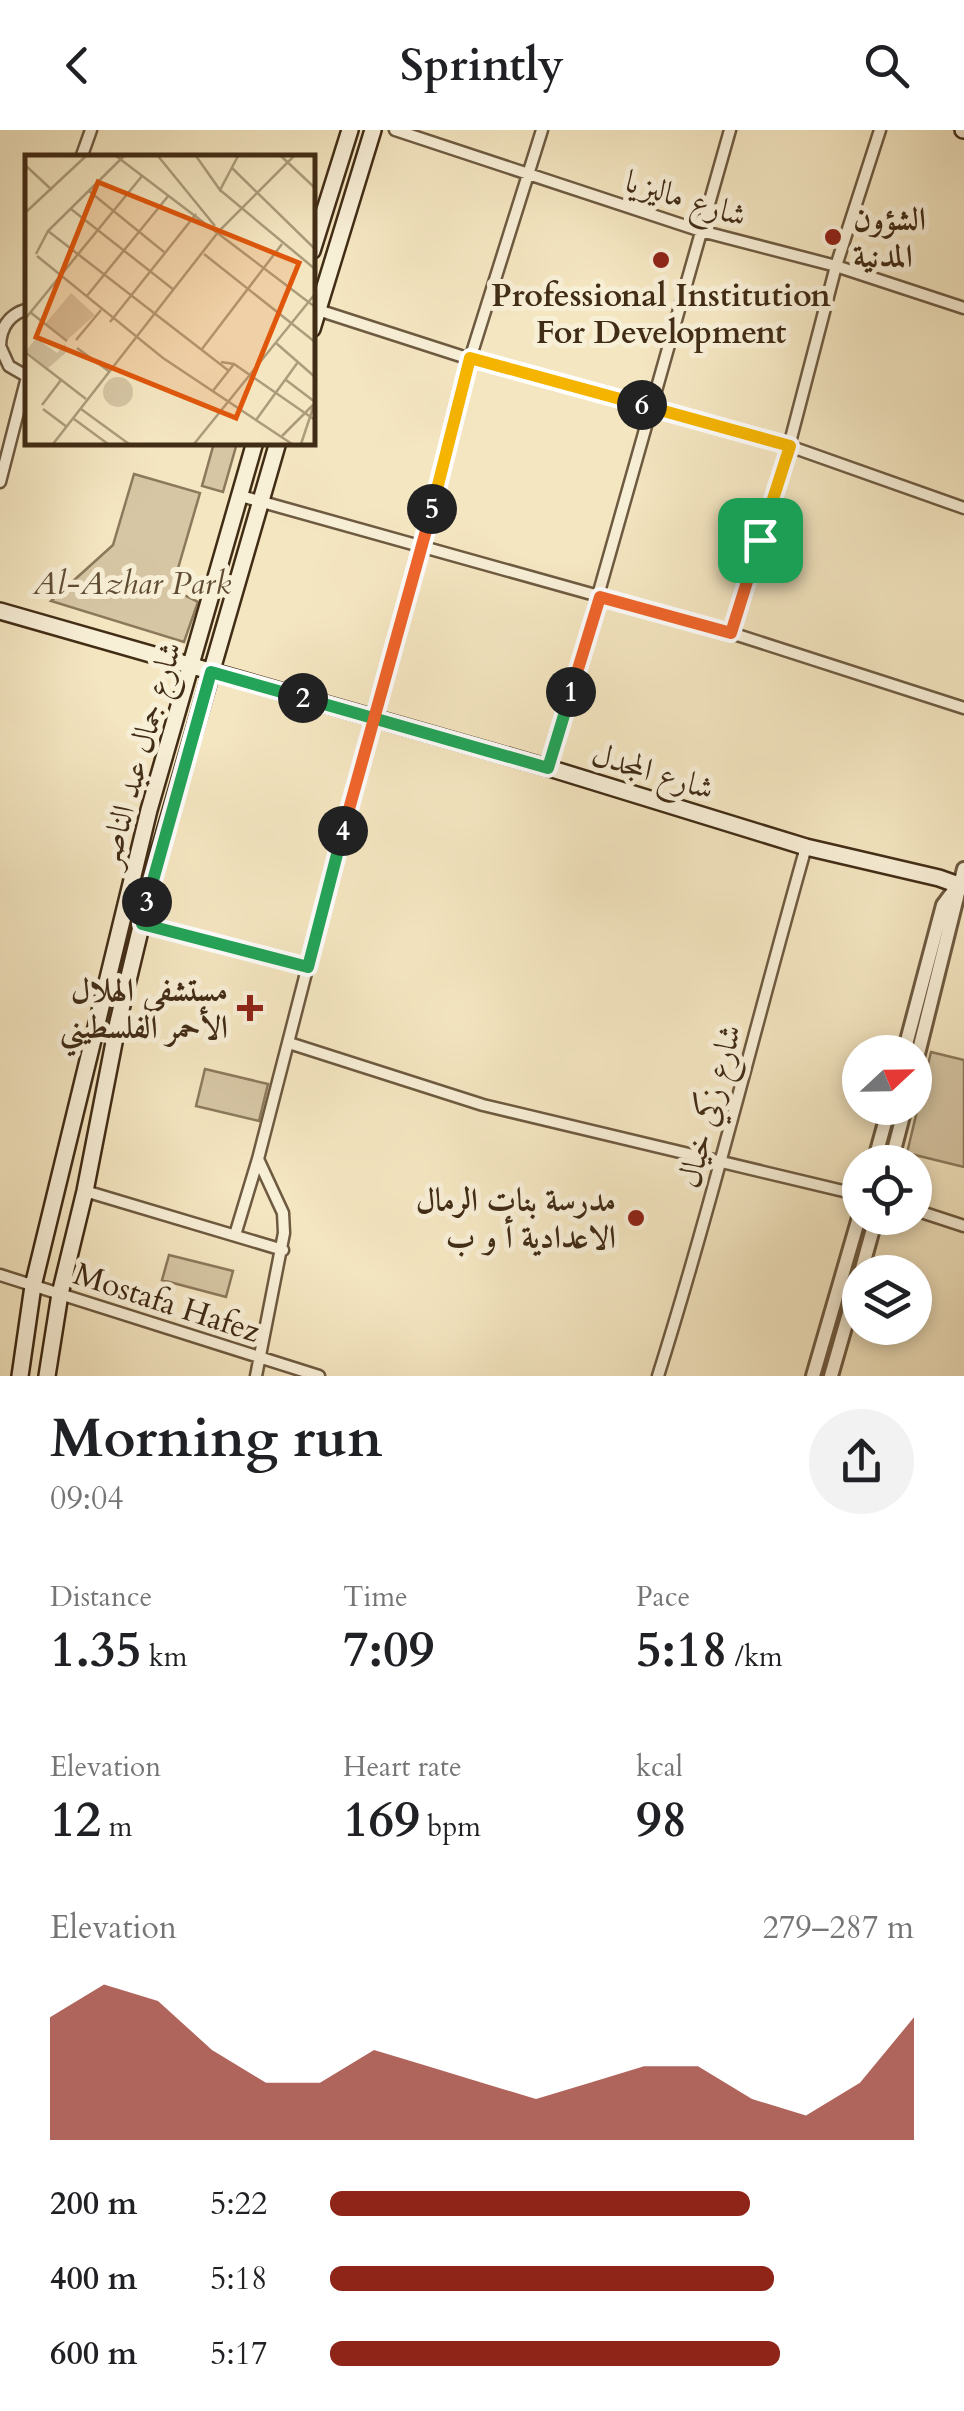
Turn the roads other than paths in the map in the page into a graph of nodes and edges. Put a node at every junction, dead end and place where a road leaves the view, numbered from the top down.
1 (91, 130) edge
2 (350, 130) edge
3 (373, 130) edge
4 (395, 130) edge
5 (542, 130) edge
6 (730, 130) edge
7 (880, 130) edge
8 (82, 155) edge
9 (529, 175) junction
10 (702, 231) junction
11 (315, 241) edge
12 (836, 266) junction
13 (964, 308) edge
14 (25, 310) edge
15 (318, 310) junction
16 (315, 319) edge
17 (0, 346) edge
18 (470, 358) junction
19 (25, 377) edge
20 (25, 386) edge
21 (653, 408) junction
22 (254, 445) edge
23 (277, 445) edge
24 (790, 446) junction
25 (0, 482) edge
26 (241, 496) junction
27 (260, 502) junction
28 (964, 508) edge
29 (422, 547) junction
30 (600, 597) junction
31 (0, 611) edge
32 (731, 633) junction
33 (190, 666) junction
34 (211, 672) junction
35 (964, 708) edge
36 (372, 718) junction
37 (548, 768) junction
38 (806, 848) junction
39 (963, 881) edge
40 (142, 924) junction
41 (308, 967) junction
42 (909, 1035) edge
43 (923, 1035) edge
44 (289, 1042) junction
45 (258, 1159) junction
46 (722, 1161) junction
47 (842, 1190) edge
48 (85, 1191) junction
49 (932, 1216) edge
50 (964, 1226) edge
51 (236, 1234) junction
52 (854, 1235) edge
53 (283, 1250) junction
54 (0, 1275) edge
55 (33, 1286) junction
56 (60, 1294) junction
57 (842, 1340) edge
58 (260, 1358) junction
59 (20, 1376) edge
60 (47, 1376) edge
61 (256, 1376) edge
62 (319, 1376) edge
63 (658, 1376) edge
64 (813, 1376) edge
65 (832, 1376) edge

1 - 8 street
2 - 11 main road
3 - 15 main road
4 - 9 street, شارع ماليزيا
5 - 9 street
6 - 10 street
7 - 12 street
9 - 10 street, شارع ماليزيا
9 - 18 street
10 - 12 street, شارع ماليزيا
10 - 21 street
12 - 13 street, شارع ماليزيا
12 - 24 street
14 - 17 street
15 - 16 main road
15 - 18 street
17 - 19 street
18 - 21 street
18 - 29 street
20 - 25 street
21 - 24 street
21 - 30 street
22 - 26 main road, شارع جمال عبد الناصر
23 - 27 main road, شارع جمال عبد الناصر
24 - 28 street
24 - 32 street
26 - 27 street
26 - 33 main road, شارع جمال عبد الناصر
27 - 29 street
27 - 34 main road, شارع جمال عبد الناصر
29 - 30 street
29 - 36 street
30 - 32 street
30 - 37 street
31 - 33 main road, شارع المجدل
32 - 35 street
33 - 34 main road, شارع المجدل
33 - 55 main road, شارع جمال عبد الناصر
34 - 36 main road, شارع المجدل
34 - 40 main road, شارع جمال عبد الناصر
36 - 37 main road, شارع المجدل
36 - 41 street
37 - 38 main road, شارع المجدل
38 - 39 main road, شارع المجدل
38 - 46 street, شارع زكي خيال
39 - 42 street
39 - 43 street
40 - 41 street
40 - 48 main road, شارع جمال عبد الناصر
41 - 44 street
44 - 45 street
44 - 46 street
45 - 51 street
45 - 53 street
46 - 47 street
46 - 63 street, شارع زكي خيال
48 - 51 street
48 - 56 main road, شارع جمال عبد الناصر
49 - 50 street
51 - 53 street
52 - 64 street
53 - 58 street
54 - 55 street, Mostafa Hafez
55 - 56 street, Mostafa Hafez
55 - 59 main road, شارع جمال عبد الناصر
56 - 58 street, Mostafa Hafez
56 - 60 main road, شارع جمال عبد الناصر
57 - 65 street
58 - 61 street
58 - 62 street, Mostafa Hafez

